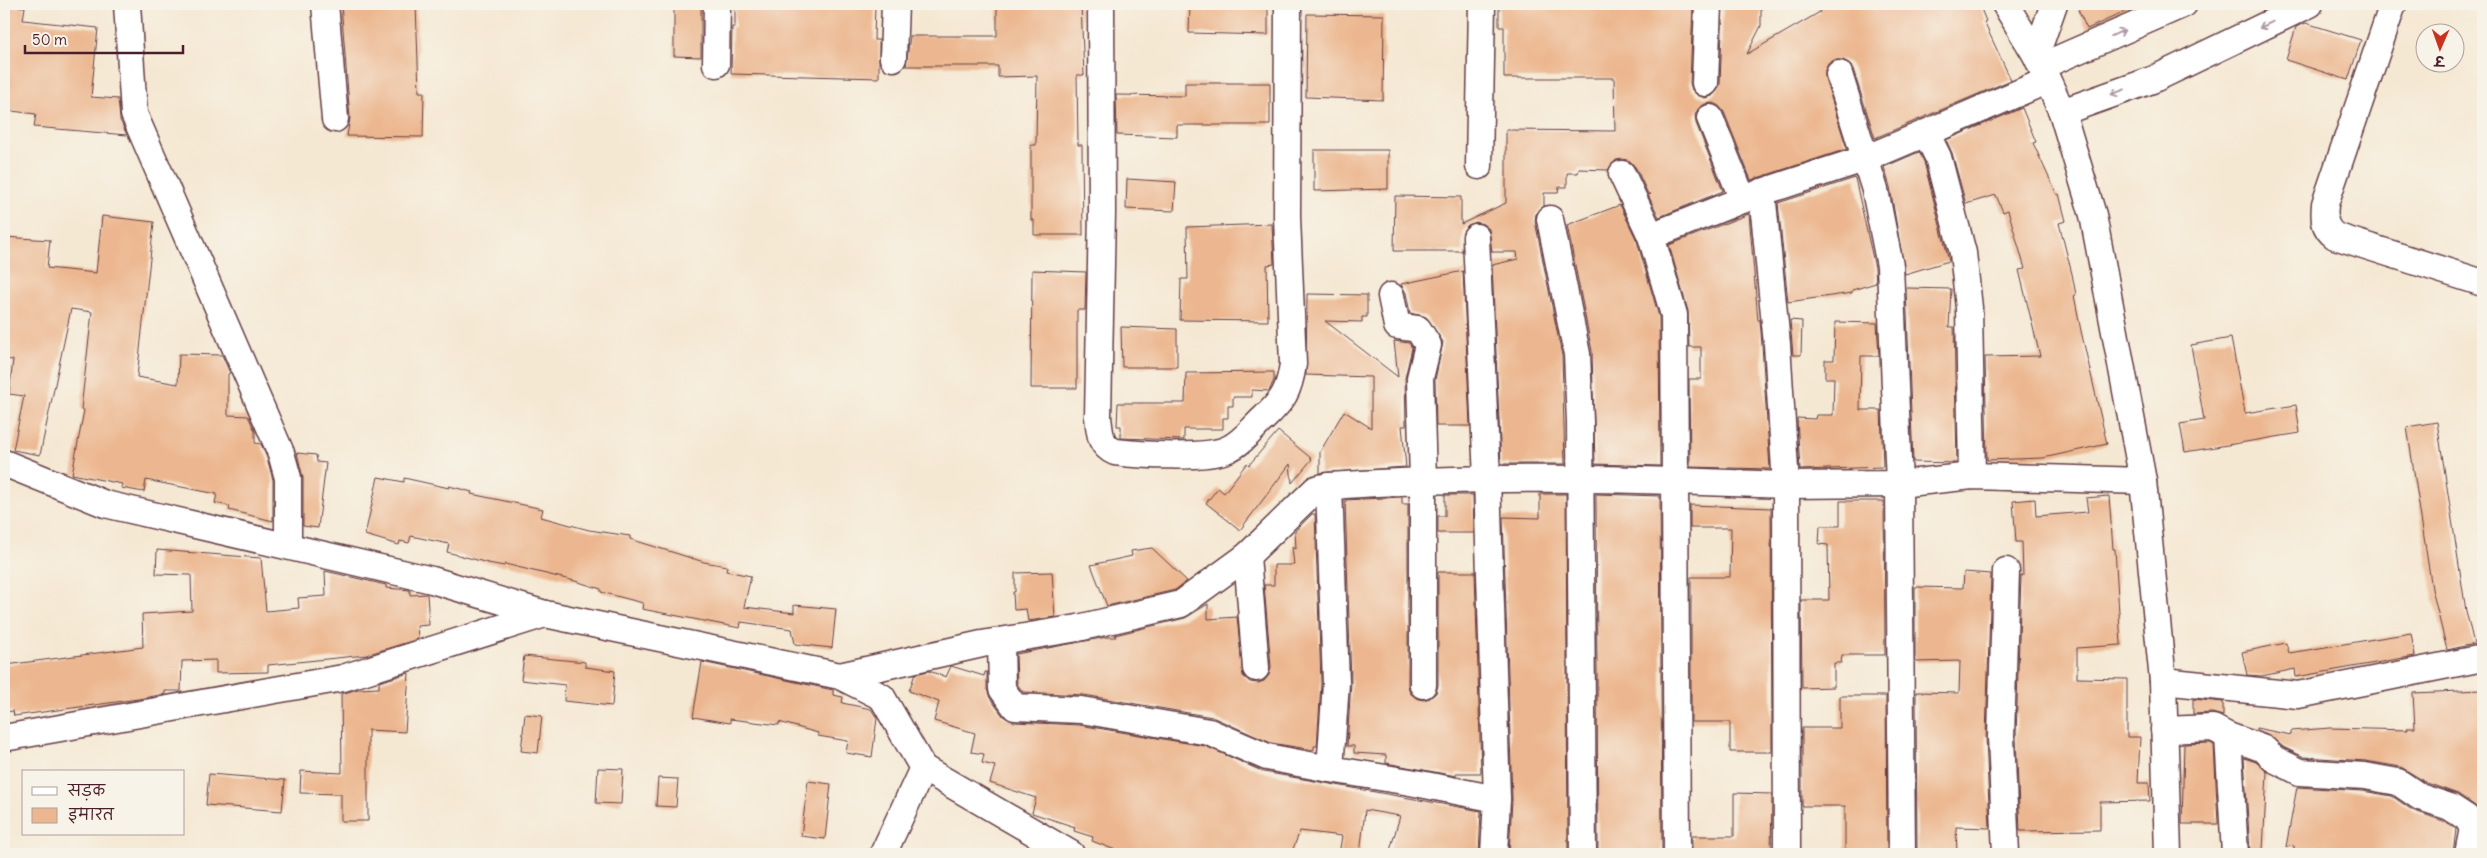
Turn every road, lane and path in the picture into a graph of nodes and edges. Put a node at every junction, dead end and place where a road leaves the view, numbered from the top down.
1 (127, 4) edge
2 (325, 4) edge
3 (716, 4) edge
4 (895, 4) edge
5 (1102, 4) edge
6 (1288, 4) edge
7 (1482, 4) edge
8 (1708, 4) edge
9 (2006, 4) edge
10 (2054, 4) edge
11 (2184, 4) edge
12 (2310, 4) edge
13 (2392, 4) edge
14 (2160, 10) edge
15 (894, 58) dead end
16 (716, 64) dead end
17 (2041, 68) junction
18 (1839, 74) dead end
19 (1706, 83) dead end
20 (2062, 112) junction
21 (1710, 118) dead end
22 (334, 119) dead end
23 (1926, 133) junction
24 (1867, 158) junction
25 (1479, 166) dead end
26 (1622, 174) dead end
27 (1752, 196) junction
28 (1550, 219) dead end
29 (1476, 236) dead end
30 (1651, 236) junction
31 (2483, 283) edge
32 (1391, 296) dead end
33 (4, 463) edge
34 (1972, 476) junction
35 (1486, 478) junction
36 (1580, 478) junction
37 (1423, 480) junction
38 (1676, 481) junction
39 (2143, 481) junction
40 (1899, 484) junction
41 (1329, 486) junction
42 (1786, 486) junction
43 (288, 545) junction
44 (1247, 556) junction
45 (2006, 571) dead end
46 (545, 614) junction
47 (1001, 641) junction
48 (2483, 658) edge
49 (1256, 668) dead end
50 (840, 676) junction
51 (2163, 681) junction
52 (1424, 685) dead end
53 (2164, 730) junction
54 (2228, 736) junction
55 (4, 738) edge
56 (923, 768) junction
57 (1330, 769) junction
58 (1497, 799) junction
59 (1062, 852) edge
60 (883, 854) edge
61 (1494, 854) edge
62 (1583, 854) edge
63 (1677, 854) edge
64 (1787, 854) edge
65 (1902, 854) edge
66 (2006, 854) edge
67 (2168, 854) edge
68 (2235, 854) edge
69 (2468, 854) edge

1 - 43 street
2 - 22 street
3 - 16 street
4 - 15 street
5 - 6 street
7 - 25 street
8 - 19 street
9 - 17 street
10 - 17 street
11 - 14 street
12 -> 20 street
13 - 31 street
17 -> 14 street
17 - 20 street
17 - 23 street
18 - 24 street
20 - 39 street
21 - 27 street
23 - 24 street
23 - 34 street
24 - 27 street
24 - 40 street
26 - 30 street
27 - 30 street
27 - 42 street
28 - 36 street
29 - 35 street
30 - 38 street
32 - 37 street
33 - 43 street
34 - 39 street
34 - 40 street
35 - 36 street
35 - 37 street
35 - 58 street
36 - 38 street
36 - 62 street
37 - 41 street
37 - 52 street
38 - 42 street
38 - 63 street
39 - 51 street
40 - 42 street
40 - 65 street
41 - 44 street
41 - 57 street
42 - 64 street
43 - 46 street
44 - 47 street
44 - 49 street
45 - 66 street
46 - 50 street
46 - 55 street
47 - 50 street
47 - 57 street
48 - 51 street
50 - 56 street
51 - 53 street
53 - 54 street
53 - 67 street
54 - 68 street
54 - 69 street
56 - 59 street
56 - 60 street
57 - 58 street
58 - 61 street

